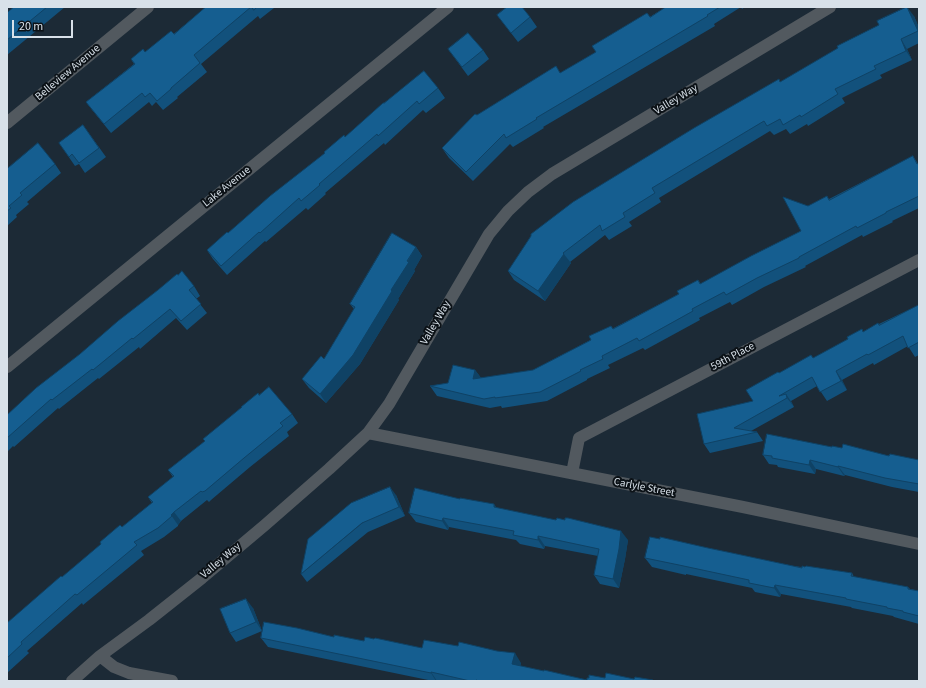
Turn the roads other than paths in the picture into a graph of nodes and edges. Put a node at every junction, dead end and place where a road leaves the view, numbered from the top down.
1 (148, 7) edge
2 (448, 7) edge
3 (830, 7) edge
4 (7, 123) edge
5 (919, 260) edge
6 (7, 367) edge
7 (368, 433) junction
8 (572, 474) junction
9 (919, 544) edge
10 (100, 656) junction
11 (72, 681) edge
12 (172, 681) edge

1 - 4 street, Belleview Avenue
2 - 6 street, Lake Avenue
3 - 7 street, Valley Way
5 - 8 street, 59th Place
7 - 8 street, Carlyle Street
7 - 10 street, Valley Way
8 - 9 street, Carlyle Street
10 - 11 street, Valley Way
10 - 12 street

